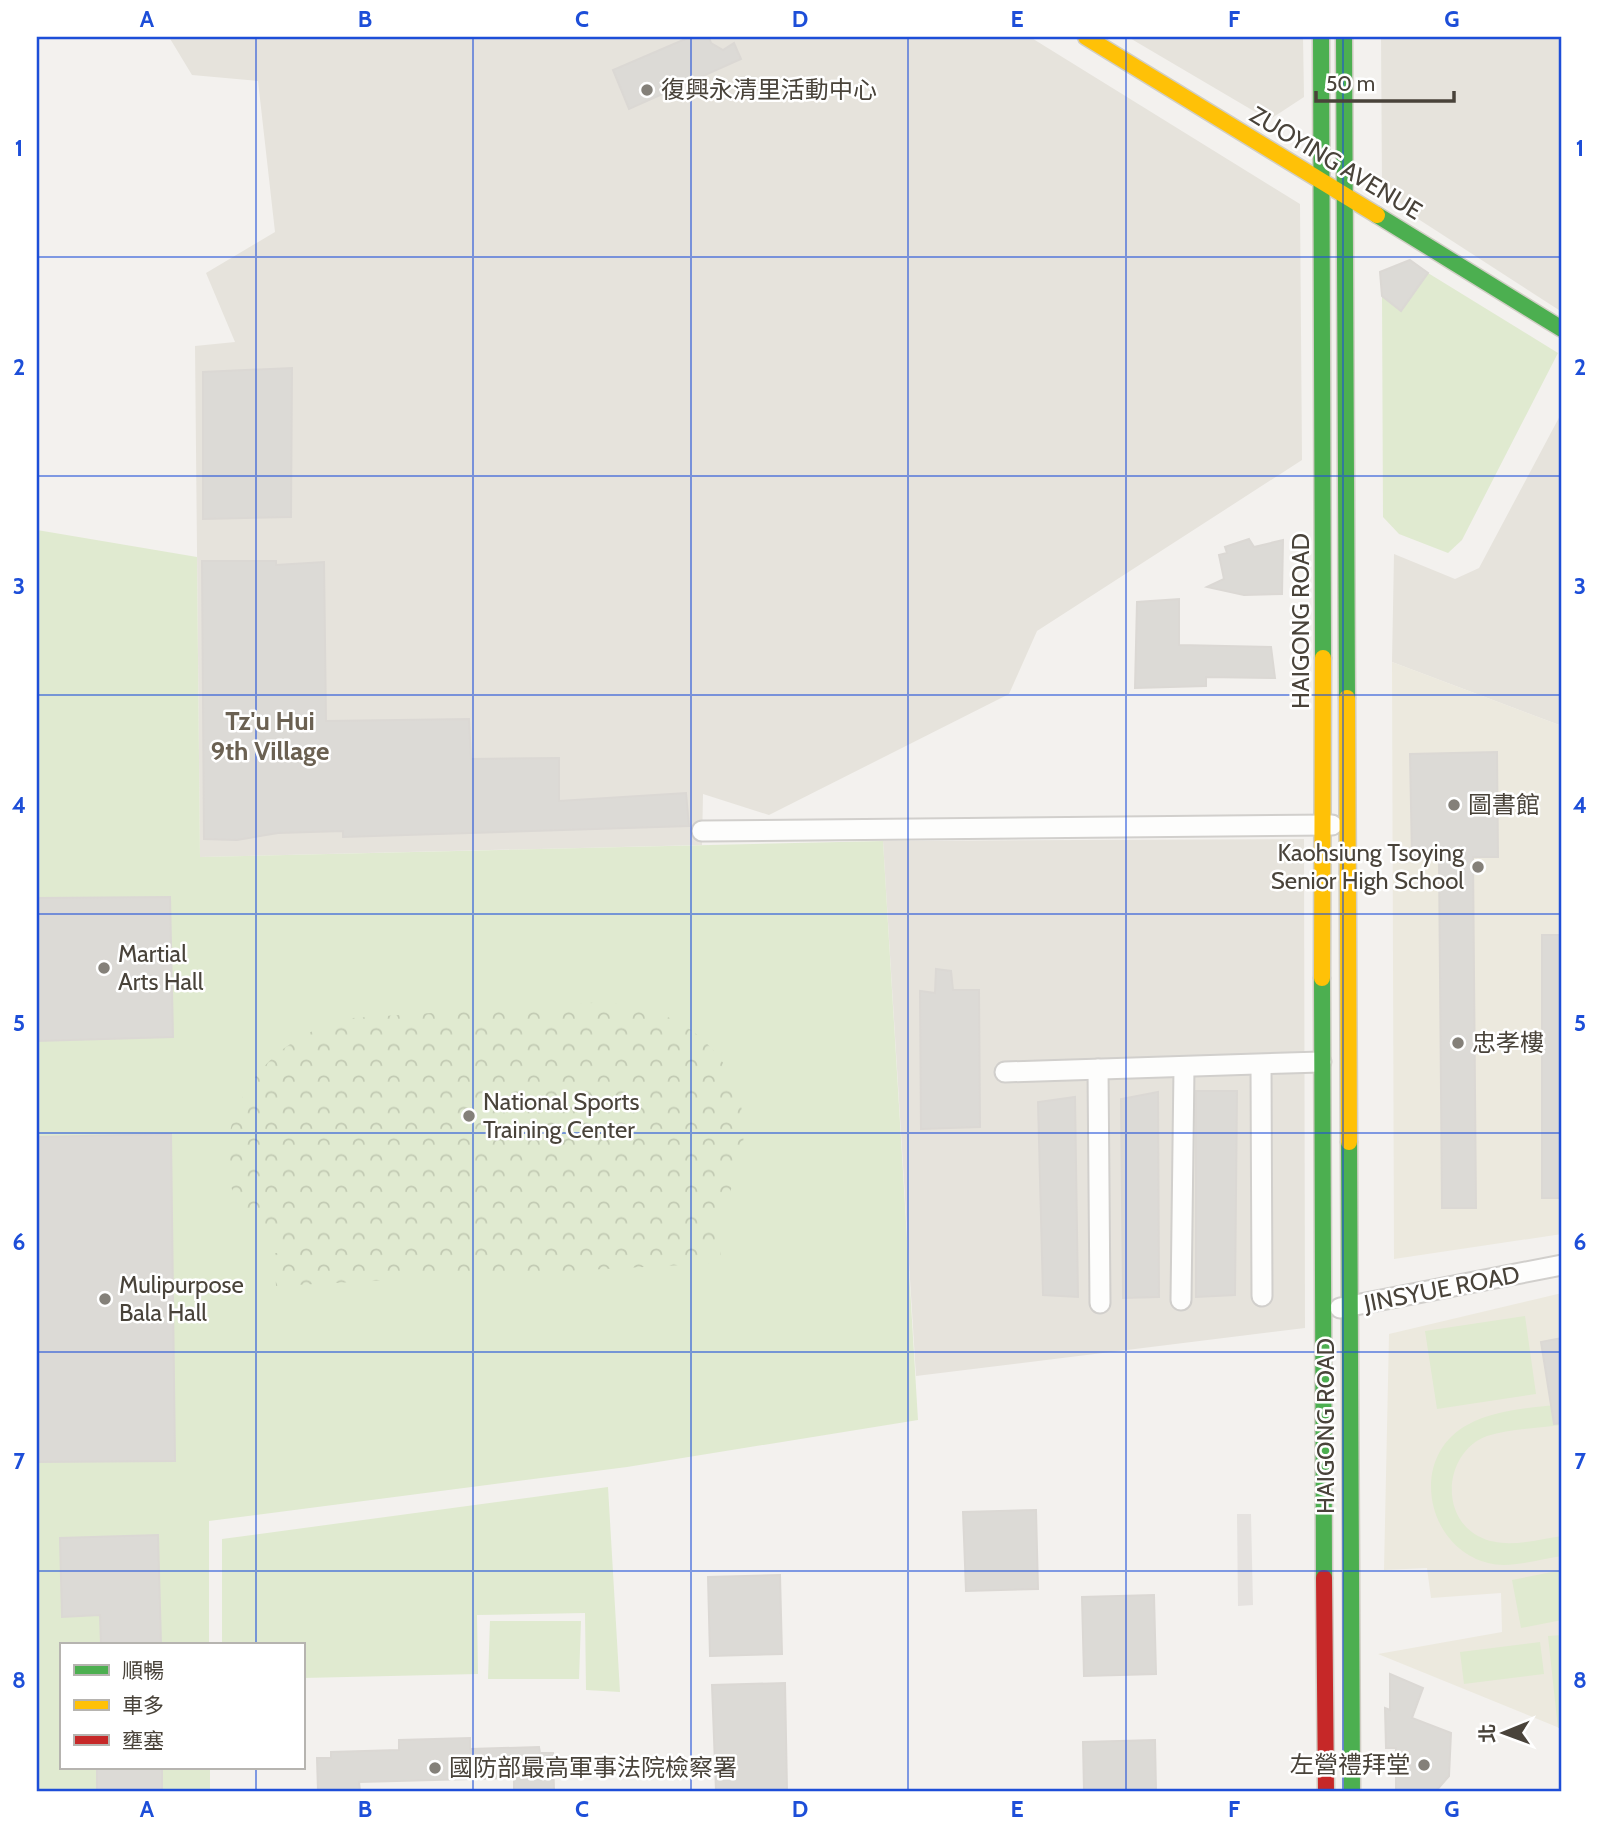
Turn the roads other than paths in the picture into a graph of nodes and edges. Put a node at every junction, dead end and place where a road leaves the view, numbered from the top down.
1 (1086, 37) edge
2 (1321, 37) edge
3 (1344, 37) edge
4 (1322, 181) junction
5 (1346, 195) junction
6 (1562, 329) edge
7 (1347, 824) junction
8 (1325, 825) junction
9 (702, 831) dead end
10 (1347, 1061) junction
11 (1321, 1062) junction
12 (1261, 1065) junction
13 (1184, 1068) junction
14 (1098, 1069) junction
15 (1005, 1072) dead end
16 (1562, 1265) edge
17 (1262, 1296) dead end
18 (1181, 1300) dead end
19 (1100, 1303) dead end
20 (1348, 1308) junction
21 (1321, 1309) junction
22 (1326, 1791) edge
23 (1352, 1791) edge

1 - 4 street, ZUOYING AVENUE
2 - 4 street, HAIGONG ROAD
3 - 5 street, HAIGONG ROAD
4 - 5 street, ZUOYING AVENUE
4 - 8 street, HAIGONG ROAD
5 - 6 street, ZUOYING AVENUE
5 - 7 street, HAIGONG ROAD
7 - 8 street
7 - 10 street, HAIGONG ROAD
8 - 9 street
8 - 11 street, HAIGONG ROAD
10 - 11 street
10 - 20 street, HAIGONG ROAD
11 - 12 street
11 - 21 street, HAIGONG ROAD
12 - 13 street
12 - 17 street
13 - 14 street
13 - 18 street
14 - 15 street
14 - 19 street
16 - 20 street, JINSYUE ROAD
20 - 21 street, JINSYUE ROAD
20 - 23 street, HAIGONG ROAD
21 - 22 street, HAIGONG ROAD

